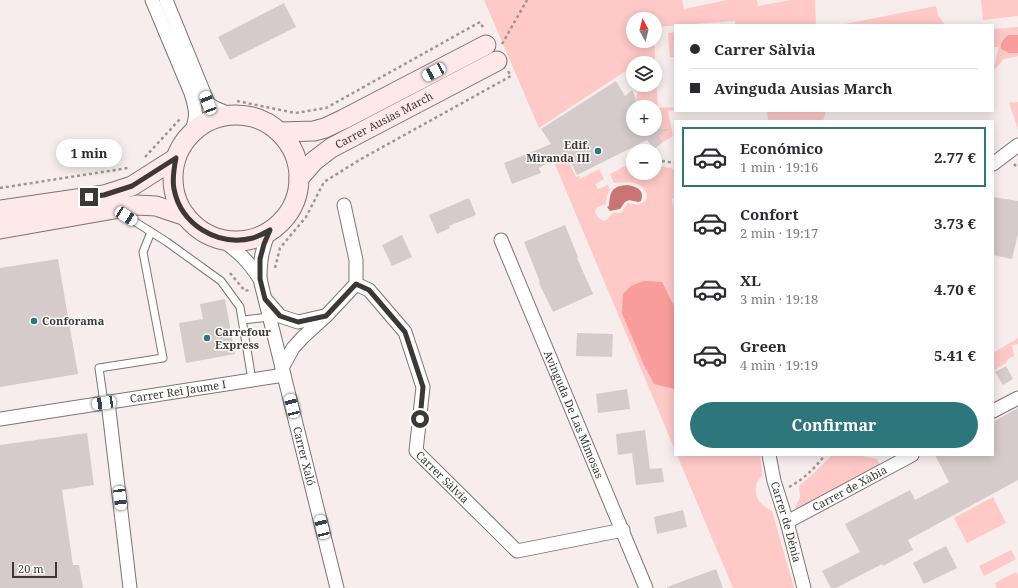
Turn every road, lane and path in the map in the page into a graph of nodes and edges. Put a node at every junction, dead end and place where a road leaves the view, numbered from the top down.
1 (152, 0) edge
2 (166, 0) edge
3 (528, 0) edge
4 (496, 51) junction
5 (195, 108) junction
6 (233, 108) junction
7 (280, 132) junction
8 (191, 134) junction
9 (1018, 145) edge
10 (176, 158) junction
11 (141, 161) dead end
12 (662, 161) edge
13 (674, 163) edge
14 (994, 163) edge
15 (128, 168) dead end
16 (299, 178) junction
17 (0, 188) edge
18 (344, 205) dead end
19 (115, 209) junction
20 (0, 210) edge
21 (186, 216) junction
22 (0, 229) edge
23 (270, 230) junction
24 (151, 232) junction
25 (220, 238) junction
26 (502, 240) dead end
27 (275, 270) dead end
28 (260, 279) junction
29 (356, 284) junction
30 (265, 299) junction
31 (326, 316) junction
32 (269, 317) junction
33 (243, 320) junction
34 (283, 372) junction
35 (252, 380) junction
36 (1018, 398) edge
37 (106, 403) junction
38 (994, 410) edge
39 (0, 419) edge
40 (769, 456) edge
41 (825, 456) edge
42 (910, 456) edge
43 (777, 492) junction
44 (787, 522) junction
45 (623, 530) junction
46 (130, 588) edge
47 (337, 588) edge
48 (646, 588) edge
49 (804, 588) edge

1 - 5 street
2 - 6 street
3 - 4 path
4 - 6 path
4 - 7 main road, Carrer Ausias March
4 - 16 main road, Carrer Ausias March
4 - 27 path
5 - 8 street
5 - 11 path
6 - 7 main road
6 - 8 main road
7 - 16 main road
8 - 10 main road
9 - 14 street
10 - 20 main road
10 - 21 main road
12 - 13 path
15 - 17 path
16 - 23 main road
18 - 29 street
19 - 21 main road
19 - 22 main road
19 - 24 lane
21 - 25 main road
23 - 25 main road
23 - 28 street, Carrer Xaló
24 - 33 lane
24 - 37 lane
25 - 28 street, Carrer Xaló
26 - 45 street, Avinguda De Las Mimosas
28 - 30 street, Carrer Xaló
29 - 31 street
29 - 45 street, Carrer Sàlvia
30 - 31 street
30 - 32 street, Carrer Xaló
31 - 34 street
32 - 33 lane
32 - 34 street, Carrer Xaló
33 - 35 lane
34 - 35 street, Carrer Rei Jaume I
34 - 47 street, Carrer Xaló
35 - 37 street, Carrer Rei Jaume I
36 - 38 street
37 - 39 street, Carrer Rei Jaume I
37 - 46 street
40 - 43 street, Carrer de Dénia
41 - 43 path
42 - 44 street, Carrer de Xàbia
43 - 44 street, Carrer de Dénia
44 - 49 street, Carrer de Dénia
45 - 48 street, Avinguda De Las Mimosas

